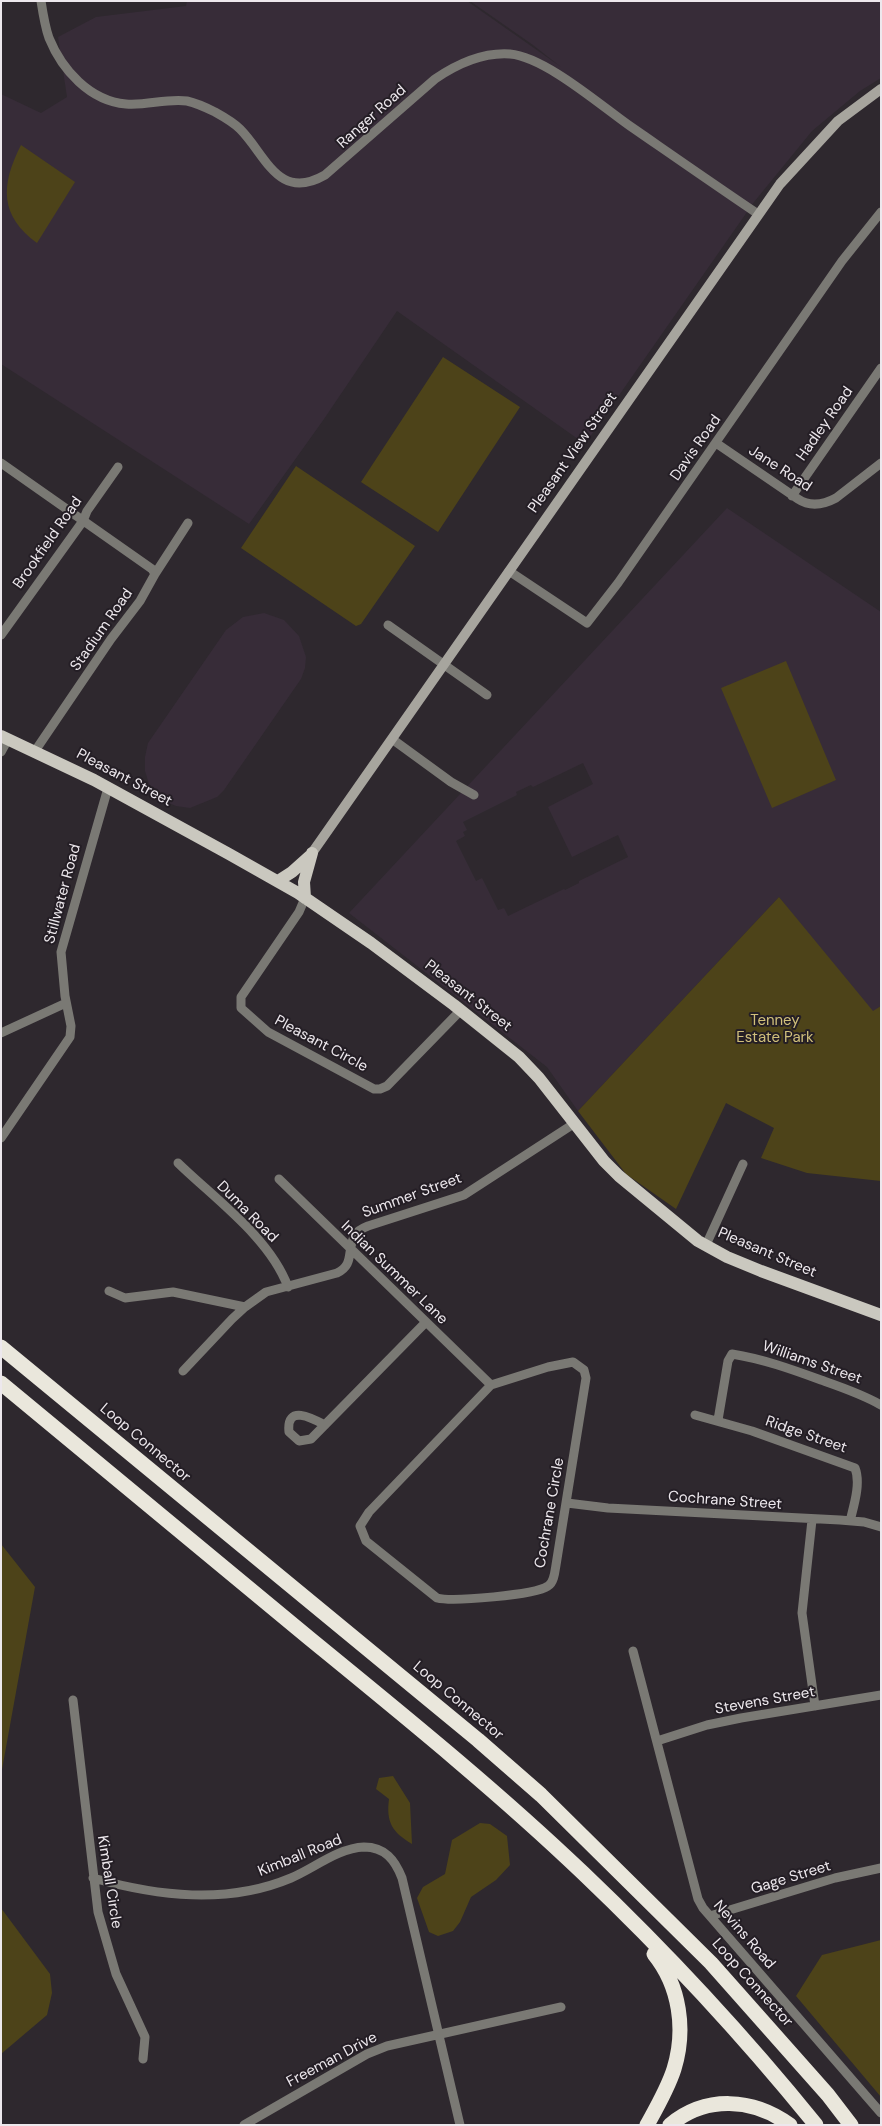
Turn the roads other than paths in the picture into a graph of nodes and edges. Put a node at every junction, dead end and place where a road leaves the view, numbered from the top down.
1 (41, 1) edge
2 (881, 89) edge
3 (881, 212) edge
4 (758, 214) junction
5 (881, 368) edge
6 (716, 443) junction
7 (1, 463) edge
8 (881, 463) edge
9 (118, 467) dead end
10 (792, 496) junction
11 (83, 521) junction
12 (188, 523) dead end
13 (509, 571) junction
14 (154, 574) junction
15 (388, 625) dead end
16 (1, 634) edge
17 (444, 664) junction
18 (487, 695) dead end
19 (5, 738) edge
20 (392, 739) junction
21 (35, 751) junction
22 (1, 752) edge
23 (108, 788) junction
24 (474, 795) dead end
25 (312, 853) junction
26 (278, 881) junction
27 (305, 898) junction
28 (66, 1004) junction
29 (461, 1010) junction
30 (1, 1033) edge
31 (575, 1123) junction
32 (1, 1138) edge
33 (178, 1163) dead end
34 (743, 1164) dead end
35 (279, 1179) dead end
36 (706, 1245) junction
37 (350, 1249) junction
38 (288, 1287) junction
39 (109, 1291) dead end
40 (245, 1307) junction
41 (881, 1315) edge
42 (426, 1322) junction
43 (1, 1347) edge
44 (183, 1371) dead end
45 (1, 1383) edge
46 (491, 1385) junction
47 (881, 1405) edge
48 (695, 1415) dead end
49 (718, 1420) junction
50 (325, 1425) dead end
51 (567, 1503) junction
52 (812, 1520) junction
53 (850, 1521) junction
54 (881, 1527) edge
55 (633, 1651) dead end
56 (881, 1696) edge
57 (73, 1700) dead end
58 (815, 1706) junction
59 (657, 1741) junction
60 (881, 1868) edge
61 (582, 1872) junction
62 (93, 1878) junction
63 (710, 1916) junction
64 (561, 2007) dead end
65 (439, 2035) junction
66 (142, 2059) dead end
67 (881, 2113) edge
68 (244, 2125) edge
69 (460, 2125) edge
70 (647, 2125) edge
71 (670, 2125) edge
72 (790, 2125) edge
73 (816, 2125) edge
74 (851, 2125) edge

1 - 4 street, Ranger Road
2 - 4 street, Pleasant View Street
3 - 6 street, Davis Road
4 - 13 street, Pleasant View Street
5 - 10 street, Hadley Road
6 - 10 street, Jane Road
6 - 13 street, Davis Road
7 - 11 street
8 - 10 street, Jane Road
9 - 11 street, Brookfield Road
11 - 14 street
11 - 16 street, Brookfield Road
12 - 14 street, Stadium Road
13 - 17 street, Pleasant View Street
14 - 21 street, Stadium Road
15 - 17 street
17 - 18 street
17 - 20 street, Pleasant View Street
19 - 21 main road, Pleasant Street
19 - 22 street
20 - 24 street
20 - 25 street, Pleasant View Street
21 - 23 main road, Pleasant Street
23 - 26 main road, Pleasant Street
23 - 28 street, Stillwater Road
25 - 26 main road
25 - 27 main road
26 - 27 main road, Pleasant Street
27 - 29 main road, Pleasant Street
27 - 29 street, Pleasant Circle
28 - 30 street
28 - 32 street, Stillwater Road
29 - 31 main road, Pleasant Street
31 - 36 main road, Pleasant Street
31 - 37 street, Summer Street
33 - 38 street, Duma Road
34 - 36 street
35 - 37 street, Indian Summer Lane
36 - 41 main road, Pleasant Street
37 - 38 street, Summer Street
37 - 42 street, Indian Summer Lane
38 - 40 street, Summer Street
39 - 40 street
40 - 44 street, Summer Street
42 - 46 street, Indian Summer Lane
42 - 50 street
43 - 74 highway, Loop Connector
45 - 61 highway
46 - 51 street, Cochrane Circle
46 - 51 street, Cochrane Circle
47 - 49 street, Williams Street
48 - 49 street, Ridge Street
49 - 53 street, Ridge Street
51 - 52 street, Cochrane Street
52 - 53 street, Cochrane Street
52 - 58 street
53 - 54 street, Cochrane Street
55 - 59 street, Nevins Road
56 - 58 street, Stevens Street
57 - 62 street, Kimball Circle
58 - 59 street, Stevens Street
59 - 63 street, Nevins Road
60 - 63 street, Gage Street
61 - 70 highway
61 - 73 highway
62 - 65 street, Kimball Road
62 - 66 street, Kimball Circle
63 - 67 street, Nevins Road
64 - 65 street, Freeman Drive
65 - 68 street, Freeman Drive
65 - 69 street, Kimball Road
71 - 72 highway

